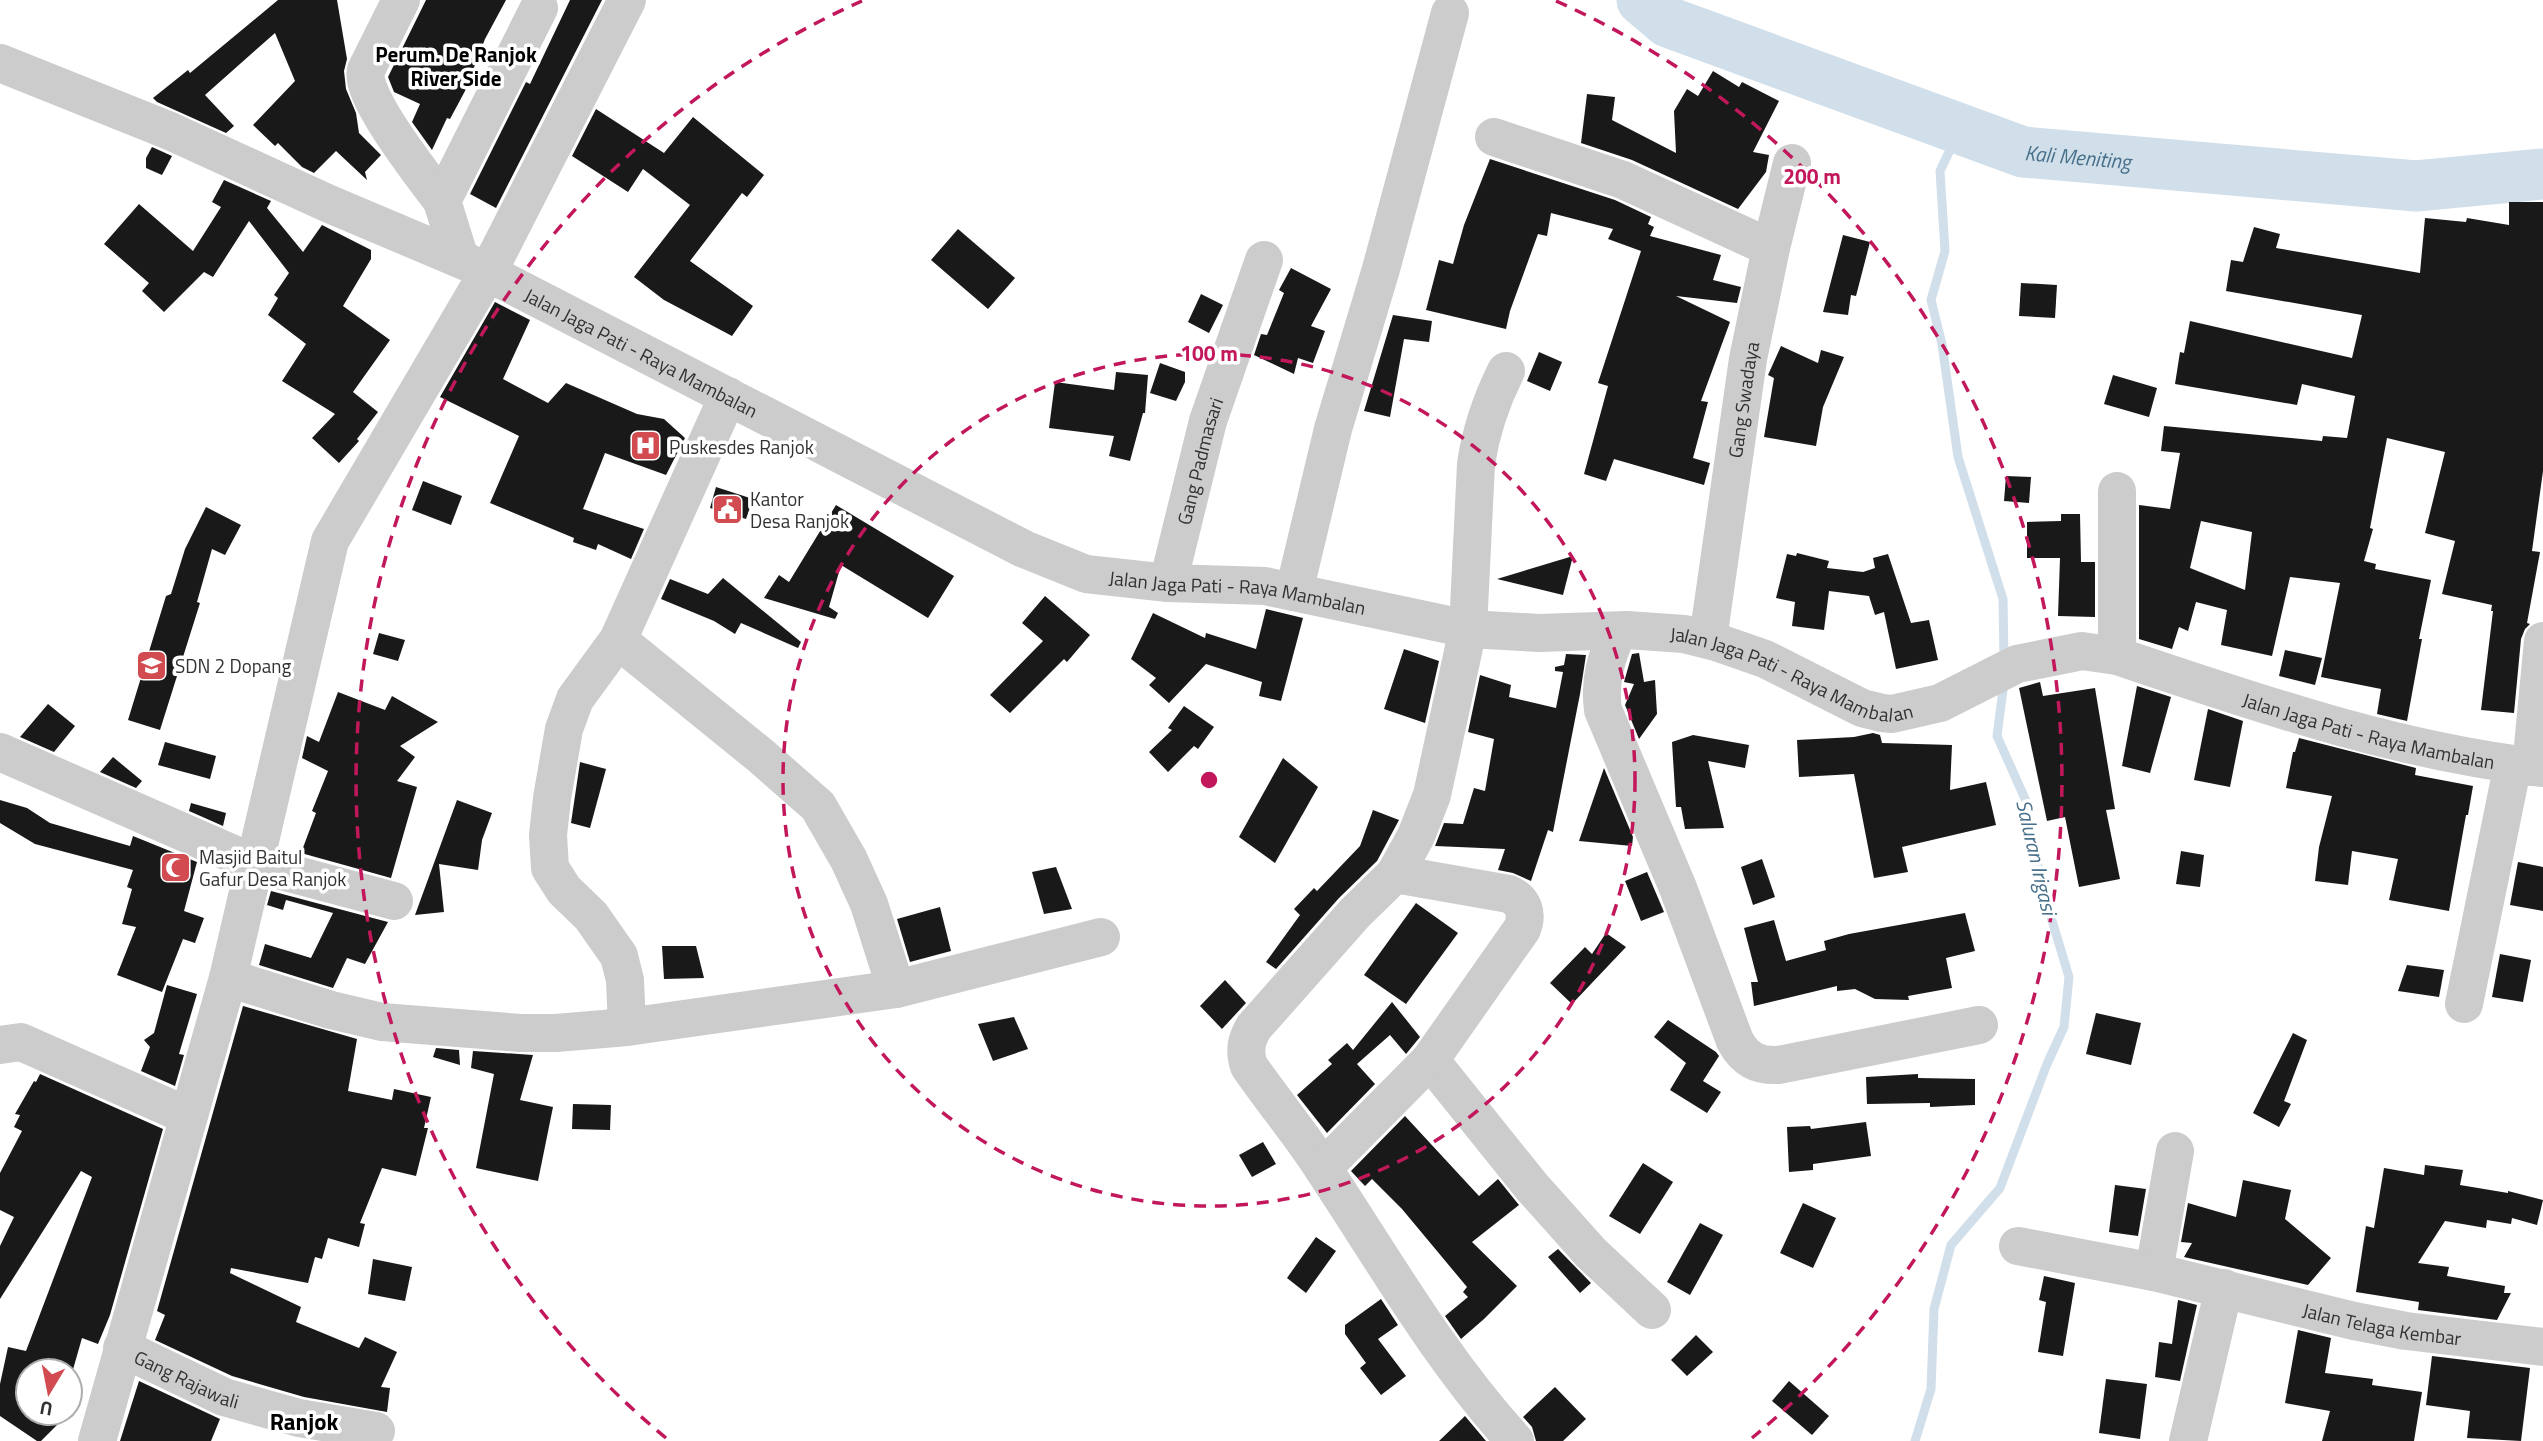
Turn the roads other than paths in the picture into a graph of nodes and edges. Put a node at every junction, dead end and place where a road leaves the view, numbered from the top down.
1 (401, 0) edge
2 (627, 0) edge
3 (539, 8) dead end
4 (1450, 13) dead end
5 (0, 63) edge
6 (1494, 137) dead end
7 (1792, 163) dead end
8 (442, 201) junction
9 (1771, 248) junction
10 (1264, 260) dead end
11 (474, 265) junction
12 (1506, 371) dead end
13 (728, 396) junction
14 (2117, 491) dead end
15 (1168, 583) junction
16 (1294, 592) junction
17 (1468, 629) junction
18 (1618, 631) junction
19 (1708, 639) junction
20 (618, 640) junction
21 (2543, 641) edge
22 (2117, 656) junction
23 (0, 752) edge
24 (2529, 766) edge
25 (256, 863) junction
26 (1395, 874) junction
27 (394, 901) dead end
28 (1101, 937) dead end
29 (228, 978) junction
30 (896, 989) junction
31 (2464, 1004) dead end
32 (1979, 1025) dead end
33 (627, 1027) junction
34 (0, 1045) edge
35 (1430, 1060) junction
36 (188, 1116) junction
37 (2175, 1151) dead end
38 (1323, 1168) junction
39 (2018, 1246) dead end
40 (2154, 1272) junction
41 (2224, 1288) junction
42 (1652, 1310) dead end
43 (2543, 1347) edge
44 (122, 1348) junction
45 (376, 1431) dead end
46 (97, 1441) edge
47 (1515, 1441) edge
48 (2188, 1441) edge

1 - 8 street
2 - 11 street
3 - 8 street
4 - 16 street
5 - 11 street, Jalan Jaga Pati - Raya Mambalan
6 - 9 street
7 - 9 street, Gang Swadaya
8 - 11 street
9 - 19 street, Gang Swadaya
10 - 15 street, Gang Padmasari
11 - 13 street, Jalan Jaga Pati - Raya Mambalan
11 - 25 street
12 - 17 street
13 - 15 street, Jalan Jaga Pati - Raya Mambalan
13 - 20 street
14 - 22 street
15 - 16 street, Jalan Jaga Pati - Raya Mambalan
16 - 17 street, Jalan Jaga Pati - Raya Mambalan
17 - 18 street, Jalan Jaga Pati - Raya Mambalan
17 - 26 street
18 - 19 street, Jalan Jaga Pati - Raya Mambalan
18 - 32 street
19 - 22 street, Jalan Jaga Pati - Raya Mambalan
20 - 30 street
20 - 33 street
21 - 24 street
22 - 24 street, Jalan Jaga Pati - Raya Mambalan
23 - 25 street
24 - 31 street
25 - 27 street
25 - 29 street
26 - 35 street
26 - 38 street
28 - 30 street
29 - 33 street
29 - 36 street
30 - 33 street
34 - 36 street
35 - 38 street
35 - 42 street
36 - 44 street
37 - 40 street
38 - 47 street
39 - 40 street, Jalan Telaga Kembar
40 - 41 street, Jalan Telaga Kembar
41 - 43 street, Jalan Telaga Kembar
41 - 48 street
44 - 45 street, Gang Rajawali
44 - 46 street

